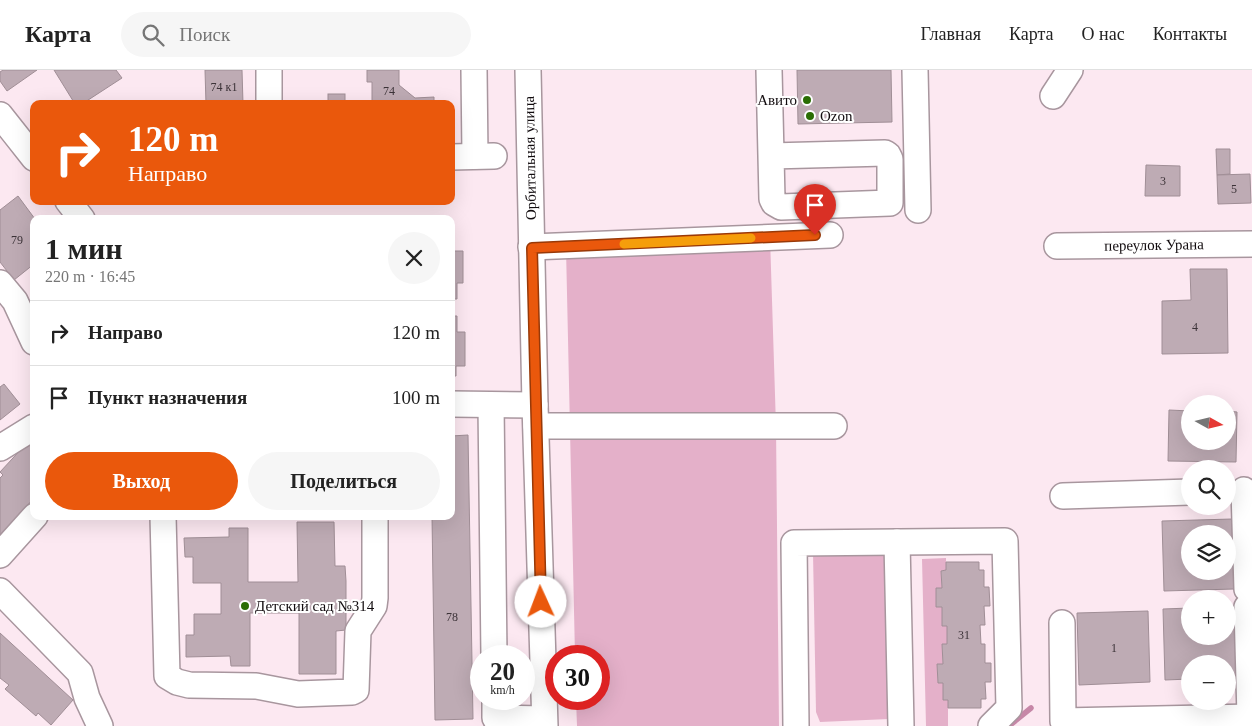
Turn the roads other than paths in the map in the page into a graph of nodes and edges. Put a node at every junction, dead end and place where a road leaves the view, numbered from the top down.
1 (269, 70) edge
2 (474, 70) edge
3 (528, 70) edge
4 (769, 70) edge
5 (915, 70) edge
6 (1070, 70) edge
7 (1054, 96) dead end
8 (269, 100) edge
9 (0, 115) edge
10 (30, 153) edge
11 (473, 156) edge
12 (771, 156) junction
13 (71, 205) edge
14 (918, 210) dead end
15 (79, 215) edge
16 (830, 234) dead end
17 (1252, 244) edge
18 (1056, 246) dead end
19 (532, 248) junction
20 (0, 283) edge
21 (30, 333) edge
22 (455, 404) edge
23 (491, 405) junction
24 (535, 416) junction
25 (834, 426) dead end
26 (30, 429) edge
27 (0, 448) edge
28 (1241, 490) edge
29 (1181, 492) edge
30 (1063, 496) dead end
31 (31, 520) edge
32 (163, 520) edge
33 (375, 520) edge
34 (897, 542) junction
35 (0, 555) edge
36 (0, 591) edge
37 (1062, 623) dead end
38 (494, 645) edge
39 (495, 710) edge
40 (1251, 717) edge
41 (544, 722) edge
42 (100, 726) edge
43 (796, 726) edge
44 (901, 726) edge
45 (991, 726) edge

1 - 8 street
2 - 11 street
3 - 19 street, Орбитальная улица
4 - 12 street
5 - 14 street
6 - 7 street
9 - 10 street
12 - 12 street
13 - 15 street
16 - 19 street
17 - 18 street, переулок Урана
19 - 24 street, Орбитальная улица
20 - 21 street
22 - 23 street
23 - 24 street
23 - 38 street
24 - 25 street
24 - 41 street, Орбитальная улица
26 - 27 street
28 - 40 street
29 - 30 street
31 - 35 street
32 - 33 street
34 - 43 street
34 - 44 street
34 - 45 street
36 - 42 street
37 - 40 street
39 - 41 street

